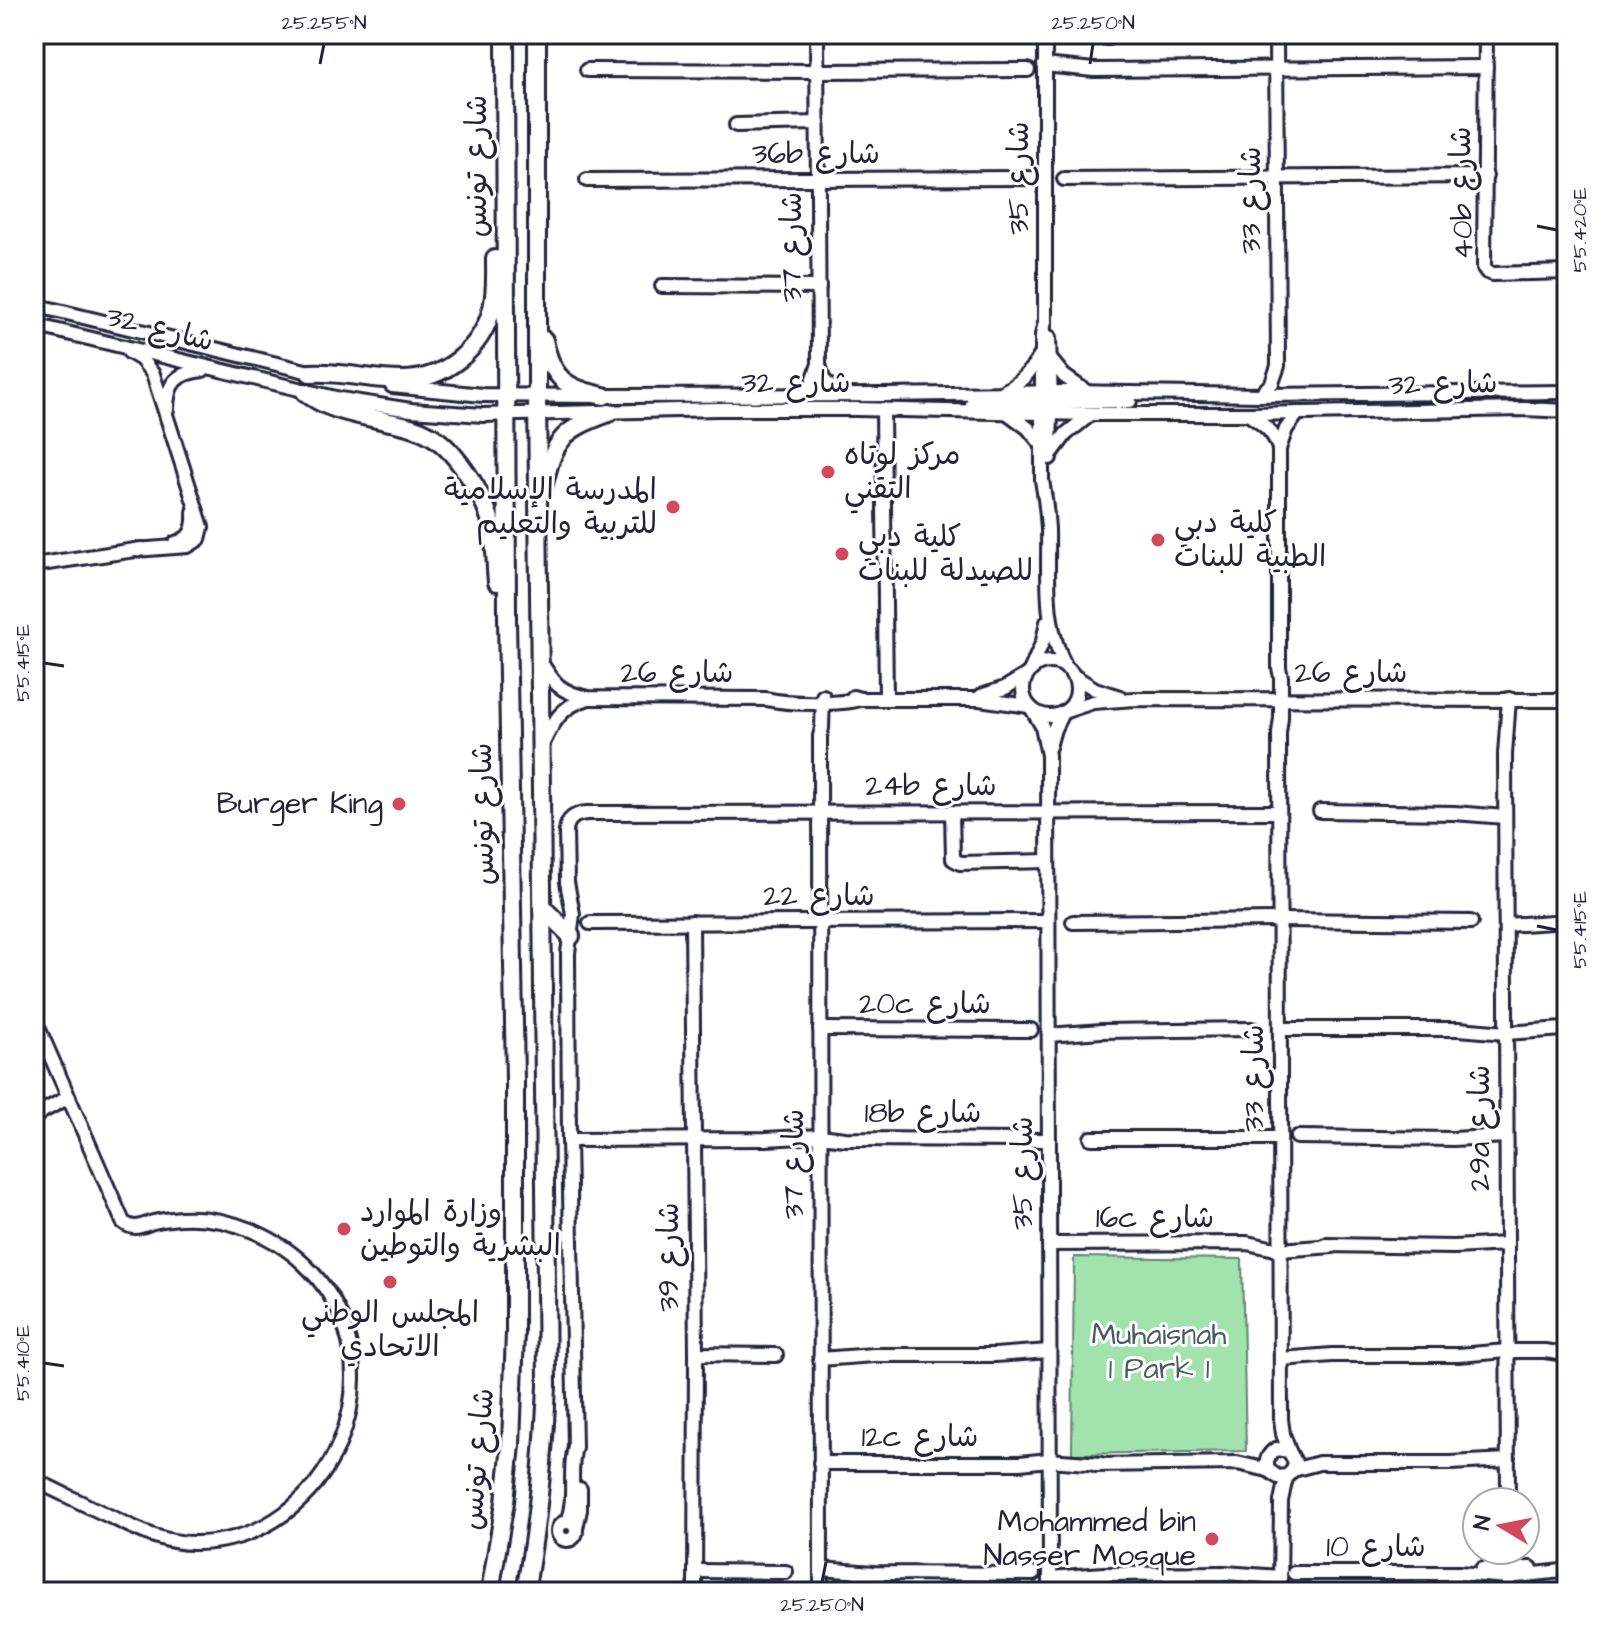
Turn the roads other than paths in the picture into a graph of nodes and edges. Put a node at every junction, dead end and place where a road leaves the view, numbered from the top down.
1 (505, 34) edge
2 (537, 34) edge
3 (817, 34) edge
4 (1045, 34) edge
5 (1094, 34) edge
6 (1114, 34) edge
7 (1276, 34) edge
8 (1486, 34) edge
9 (1486, 67) junction
10 (1276, 68) junction
11 (587, 70) dead end
12 (1028, 70) dead end
13 (1044, 70) junction
14 (817, 71) junction
15 (505, 110) junction
16 (818, 123) junction
17 (736, 125) dead end
18 (1486, 176) junction
19 (1277, 177) junction
20 (1045, 178) junction
21 (1064, 179) dead end
22 (587, 180) dead end
23 (818, 180) junction
24 (1567, 272) edge
25 (662, 286) dead end
26 (819, 287) junction
27 (34, 305) edge
28 (538, 306) junction
29 (34, 325) edge
30 (116, 345) junction
31 (1046, 357) junction
32 (819, 364) junction
33 (1278, 366) junction
34 (214, 369) junction
35 (310, 373) junction
36 (305, 392) junction
37 (1087, 392) junction
38 (1567, 392) edge
39 (998, 393) junction
40 (1148, 393) junction
41 (507, 395) junction
42 (537, 395) junction
43 (804, 395) junction
44 (838, 395) junction
45 (1260, 395) junction
46 (1295, 395) junction
47 (604, 396) junction
48 (1046, 403) junction
49 (883, 409) junction
50 (922, 410) junction
51 (1566, 410) edge
52 (609, 413) junction
53 (1006, 413) junction
54 (1298, 413) junction
55 (1091, 414) junction
56 (1248, 414) junction
57 (538, 415) junction
58 (507, 416) junction
59 (168, 421) junction
60 (1042, 445) junction
61 (1279, 449) junction
62 (1050, 457) junction
63 (1046, 493) junction
64 (539, 509) junction
65 (34, 565) edge
66 (1049, 611) junction
67 (507, 619) junction
68 (540, 661) junction
69 (1029, 672) junction
70 (1069, 672) junction
71 (588, 698) junction
72 (820, 699) junction
73 (886, 699) junction
74 (967, 699) junction
75 (1135, 699) junction
76 (1279, 699) junction
77 (1505, 699) junction
78 (1567, 700) edge
79 (1030, 707) junction
80 (1064, 712) junction
81 (541, 746) junction
82 (1048, 755) junction
83 (1320, 811) dead end
84 (820, 812) junction
85 (952, 812) junction
86 (1048, 812) junction
87 (1279, 812) junction
88 (1505, 813) junction
89 (1048, 861) junction
90 (543, 908) junction
91 (1280, 920) junction
92 (1048, 921) junction
93 (1506, 921) junction
94 (1565, 921) edge
95 (692, 922) junction
96 (820, 922) junction
97 (1073, 922) dead end
98 (1471, 922) dead end
99 (590, 923) dead end
100 (569, 925) junction
101 (34, 1018) edge
102 (820, 1029) junction
103 (1252, 1029) dead end
104 (1280, 1029) junction
105 (1565, 1029) edge
106 (1031, 1030) dead end
107 (1506, 1030) junction
108 (1049, 1031) junction
109 (71, 1100) junction
110 (36, 1117) edge
111 (1297, 1137) dead end
112 (1091, 1138) dead end
113 (1280, 1138) junction
114 (694, 1139) junction
115 (569, 1140) junction
116 (820, 1140) junction
117 (1049, 1140) junction
118 (1506, 1140) junction
119 (1049, 1244) junction
120 (1280, 1246) junction
121 (1507, 1248) junction
122 (696, 1354) junction
123 (1565, 1354) edge
124 (776, 1355) dead end
125 (820, 1355) junction
126 (1049, 1355) junction
127 (1281, 1355) junction
128 (1507, 1355) junction
129 (1281, 1423) junction
130 (1291, 1452) junction
131 (1271, 1453) junction
132 (820, 1463) junction
133 (1237, 1463) junction
134 (1319, 1463) junction
135 (1049, 1464) junction
136 (1508, 1465) junction
137 (1281, 1473) junction
138 (34, 1480) edge
139 (1508, 1486) edge
140 (571, 1525) dead end
141 (1508, 1566) edge
142 (695, 1571) junction
143 (1565, 1571) edge
144 (786, 1572) dead end
145 (1508, 1572) junction
146 (821, 1573) junction
147 (1050, 1573) junction
148 (1280, 1573) junction
149 (1294, 1573) dead end
150 (1033, 1574) dead end
151 (490, 1592) edge
152 (525, 1592) edge
153 (695, 1592) edge
154 (821, 1592) edge
155 (1050, 1592) edge
156 (1280, 1592) edge
157 (1508, 1592) edge

1 - 15 main road, شارع تونس
2 - 28 main road, شارع تونس
3 - 14 street, شارع 37
4 - 13 street, شارع 35
5 - 6 street
7 - 10 street, شارع 33
8 - 9 street, 40b شارع
9 - 10 street
9 - 18 street, 40b شارع
10 - 13 street
10 - 19 street, شارع 33
11 - 14 street
12 - 14 street
13 - 20 street, شارع 35
14 - 16 street, شارع 37
15 - 35 main road
15 - 41 main road, شارع تونس
16 - 17 street
16 - 23 street, شارع 37
18 - 19 street
18 - 24 street, 40b شارع
19 - 21 street
19 - 33 street, شارع 33
20 - 23 street, 36b شارع
20 - 31 street, شارع 35
22 - 23 street, 36b شارع
23 - 26 street, شارع 37
25 - 26 street
26 - 32 street, شارع 37
27 - 35 street, شارع 32
28 - 42 main road, شارع تونس
28 - 47 main road
29 - 30 street, شارع 32
30 - 34 street, شارع 32
30 - 59 street
31 - 37 street
31 - 39 street
31 - 48 street, شارع 35
32 - 43 street, شارع 37
32 - 44 street
33 - 45 street
33 - 46 street
34 - 36 street, شارع 32
34 - 59 street
35 - 41 street, شارع 32
36 - 58 street, شارع 32
36 - 67 main road
37 - 40 street, شارع 32
37 - 48 street, شارع 32
38 - 46 street, شارع 32
39 - 44 street, شارع 32
39 - 48 street, شارع 32
40 - 45 street, شارع 32
40 - 48 street
41 - 42 street, شارع 32
41 - 58 main road, شارع تونس
42 - 47 street, شارع 32
42 - 57 main road, شارع تونس
43 - 44 street, شارع 32
43 - 47 street, شارع 32
45 - 46 street, شارع 32
48 - 50 street
48 - 53 street, شارع 32
48 - 55 street, شارع 32
48 - 60 street, شارع 35
48 - 62 street, شارع 35
49 - 50 street, شارع 32
49 - 52 street, شارع 32
49 - 73 street
50 - 53 street, شارع 32
51 - 54 street, شارع 32
52 - 57 street, شارع 32
52 - 64 main road
53 - 60 street
54 - 56 street, شارع 32
54 - 61 street, شارع 33
55 - 56 street, شارع 32
55 - 62 street
56 - 61 street
57 - 58 street, شارع 32
57 - 64 main road, شارع تونس
58 - 67 main road, شارع تونس
59 - 65 street
60 - 63 street, شارع 35
61 - 76 street, شارع 33
62 - 63 street, شارع 35
63 - 66 street, شارع 35
64 - 68 main road, شارع تونس
66 - 69 street, شارع 35
66 - 70 street, شارع 35
67 - 151 main road, شارع تونس
68 - 71 street, شارع 26
68 - 81 main road, شارع تونس
69 - 70 street
69 - 74 street, شارع 26
69 - 79 street
70 - 75 street, شارع 26
70 - 80 street
71 - 72 street, شارع 26
71 - 81 street, شارع 26
72 - 73 street, شارع 26
72 - 84 street, شارع 37
73 - 74 street, شارع 26
74 - 79 street, شارع 26
75 - 76 street, شارع 26
75 - 80 street, شارع 26
76 - 77 street, شارع 26
76 - 87 street, شارع 33
77 - 78 street, شارع 26
77 - 88 street, 29a شارع
79 - 80 street
79 - 82 street, شارع 35
80 - 82 street, شارع 35
81 - 90 main road, شارع تونس
82 - 86 street, شارع 35
83 - 88 street
84 - 85 street, 24b شارع
84 - 96 street, شارع 37
84 - 100 street, 24b شارع
85 - 86 street, 24b شارع
85 - 89 street
86 - 87 street, 24b شارع
86 - 89 street, شارع 35
87 - 91 street, شارع 33
88 - 93 street, 29a شارع
89 - 92 street, شارع 35
90 - 100 main road
90 - 152 main road, شارع تونس
91 - 97 street
91 - 98 street
91 - 104 street, شارع 33
92 - 96 street, شارع 22
92 - 108 street, شارع 35
93 - 94 street
93 - 107 street, 29a شارع
95 - 96 street, شارع 22
95 - 99 street, شارع 22
95 - 114 street, شارع 39
96 - 102 street, شارع 37
100 - 115 street
101 - 109 street
102 - 106 street, 20c شارع
102 - 116 street, شارع 37
103 - 108 street
104 - 107 street
104 - 113 street, شارع 33
105 - 107 street
107 - 118 street, 29a شارع
108 - 117 street, شارع 35
109 - 110 street
109 - 138 street
111 - 118 street
112 - 113 street
113 - 120 street, شارع 33
114 - 115 street, 18b شارع
114 - 116 street, 18b شارع
114 - 122 street, شارع 39
115 - 140 street
116 - 117 street, 18b شارع
116 - 125 street, شارع 37
117 - 119 street, شارع 35
118 - 121 street, 29a شارع
119 - 120 street, 16c شارع
119 - 126 street, شارع 35
120 - 121 street, 16c شارع
120 - 127 street, شارع 33
121 - 128 street, 29a شارع
122 - 124 street
122 - 142 street, شارع 39
123 - 128 street
125 - 126 street
125 - 132 street, شارع 37
126 - 135 street, شارع 35
127 - 128 street
127 - 129 street, شارع 33
128 - 136 street, 29a شارع
129 - 130 street, شارع 33
129 - 131 street, شارع 33
130 - 131 street
130 - 134 street, 12c شارع
130 - 137 street
131 - 133 street, 12c شارع
131 - 137 street
132 - 135 street, 12c شارع
132 - 146 street, شارع 37
133 - 135 street, 12c شارع
133 - 137 street, 12c شارع
134 - 136 street, 12c شارع
134 - 137 street, 12c شارع
135 - 147 street, شارع 35
136 - 139 street, 29a شارع
137 - 148 street
141 - 145 street
142 - 144 street
142 - 153 street, شارع 39
143 - 145 street, شارع 10
145 - 149 street, شارع 10
145 - 157 street
146 - 150 street
146 - 154 street, شارع 37
147 - 148 street
147 - 155 street, شارع 35
148 - 156 street

